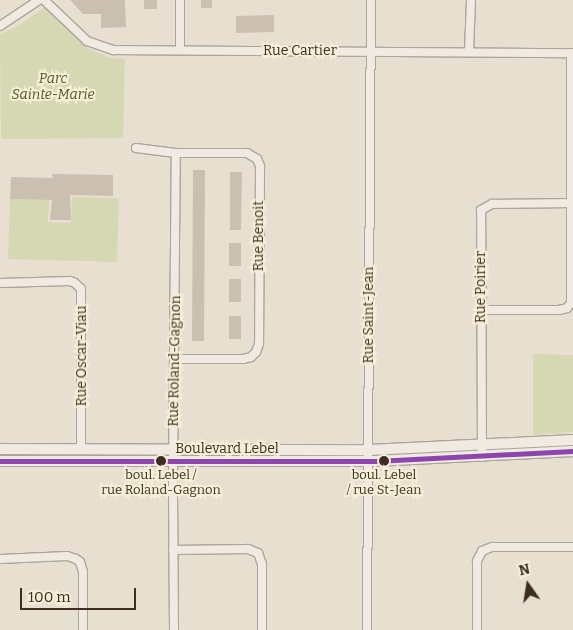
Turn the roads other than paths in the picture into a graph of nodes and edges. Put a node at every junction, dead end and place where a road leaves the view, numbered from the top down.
1 (39, 0) edge
2 (44, 0) edge
3 (180, 0) edge
4 (371, 0) edge
5 (471, 0) edge
6 (0, 26) edge
7 (180, 50) junction
8 (371, 51) junction
9 (470, 52) junction
10 (572, 53) edge
11 (136, 148) dead end
12 (176, 153) junction
13 (571, 204) junction
14 (0, 283) edge
15 (481, 310) junction
16 (175, 359) junction
17 (573, 440) edge
18 (482, 446) junction
19 (173, 448) junction
20 (0, 449) edge
21 (81, 449) junction
22 (369, 450) junction
23 (573, 451) edge
24 (482, 457) junction
25 (173, 460) junction
26 (0, 461) edge
27 (368, 461) junction
28 (573, 547) edge
29 (173, 550) junction
30 (0, 559) edge
31 (83, 630) edge
32 (174, 630) edge
33 (262, 630) edge
34 (368, 630) edge
35 (477, 630) edge

1 - 6 street
2 - 7 street, Rue Cartier
3 - 7 street
4 - 8 street, Rue Saint-Jean
5 - 9 street
7 - 8 street, Rue Cartier
8 - 9 street, Rue Cartier
8 - 22 street, Rue Saint-Jean
9 - 10 street, Rue Cartier
10 - 13 street
11 - 12 street, Rue Benoit
12 - 16 street, Rue Roland-Gagnon
12 - 16 street, Rue Benoit
13 - 15 street
13 - 15 street, Rue Poirier
14 - 21 street, Rue Oscar-Viau
15 - 18 street, Rue Poirier
16 - 19 street, Rue Roland-Gagnon
17 - 18 street, Boulevard Lebel
18 - 22 street, Boulevard Lebel
18 - 24 street, Rue Poirier
19 - 21 street, Boulevard Lebel
19 - 22 street, Boulevard Lebel
19 - 25 street, Rue Roland-Gagnon
20 - 21 street, Boulevard Lebel
22 - 27 street, Rue Saint-Jean
23 - 24 street, Boulevard Lebel
24 - 27 street, Boulevard Lebel
25 - 26 street, Boulevard Lebel
25 - 27 street, Boulevard Lebel
25 - 29 street, Rue Roland-Gagnon
27 - 34 street, Rue Saint-Jean
28 - 35 street
29 - 32 street, Rue Roland-Gagnon
29 - 33 street
30 - 31 street

